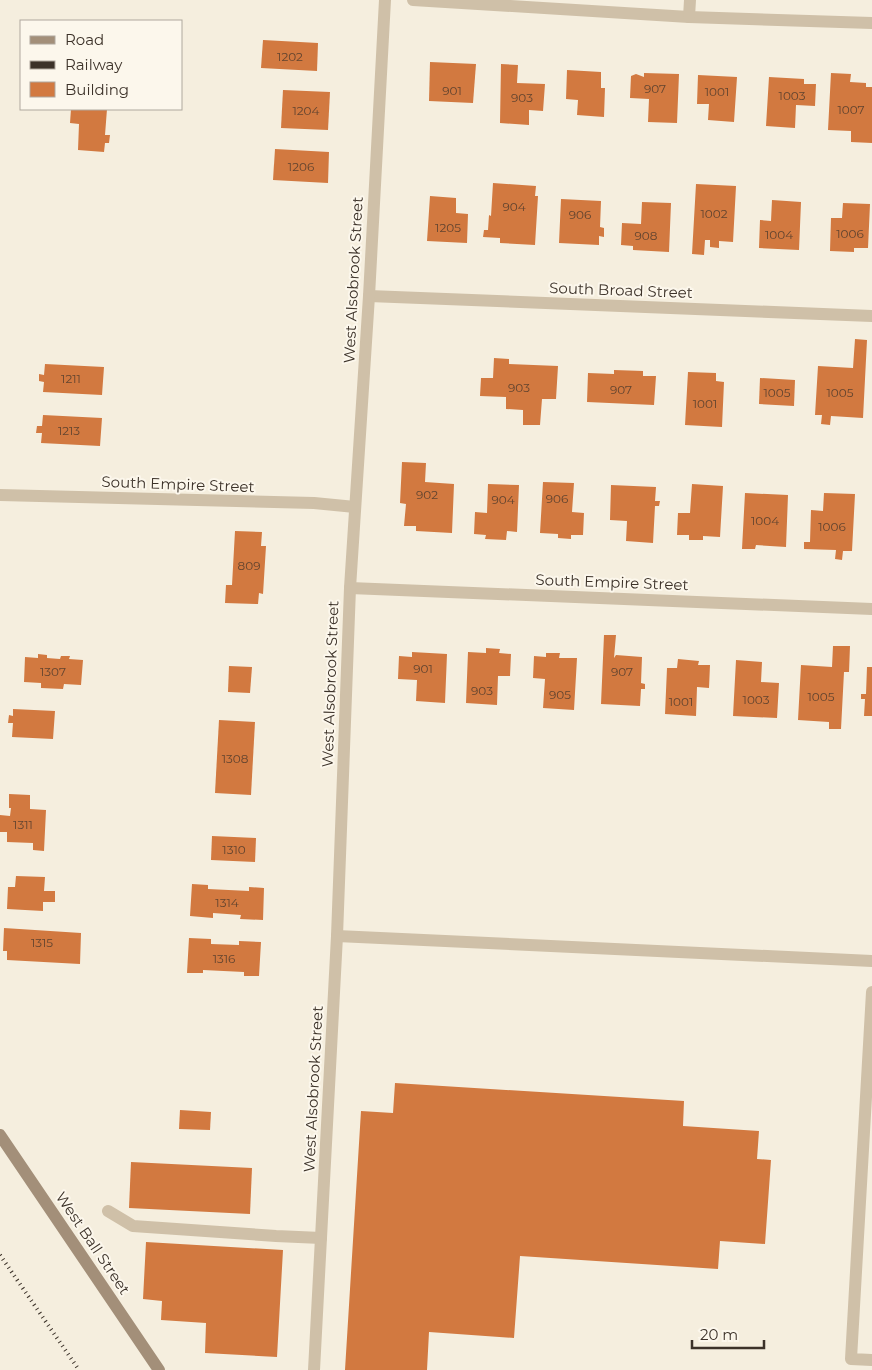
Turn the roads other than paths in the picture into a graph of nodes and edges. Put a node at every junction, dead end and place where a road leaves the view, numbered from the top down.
1 (384, 0) edge
2 (413, 0) edge
3 (690, 0) edge
4 (689, 17) junction
5 (872, 23) edge
6 (369, 296) junction
7 (872, 316) edge
8 (0, 495) edge
9 (355, 507) junction
10 (350, 588) junction
11 (872, 609) edge
12 (337, 936) junction
13 (872, 962) edge
14 (872, 992) edge
15 (0, 1135) edge
16 (867, 1191) edge
17 (108, 1211) dead end
18 (321, 1238) junction
19 (872, 1360) edge
20 (851, 1365) edge
21 (159, 1370) edge
22 (314, 1370) edge

1 - 6 street, West Alsobrook Street
2 - 4 street
3 - 4 street
4 - 5 street
6 - 7 street, South Broad Street
6 - 9 street, West Alsobrook Street
8 - 9 street, South Empire Street
9 - 10 street, West Alsobrook Street
10 - 11 street, South Empire Street
10 - 12 street, West Alsobrook Street
12 - 13 street
12 - 18 street, West Alsobrook Street
14 - 16 street
15 - 21 street, West Ball Street
16 - 20 street
17 - 18 street
18 - 22 street, West Alsobrook Street
19 - 20 street

